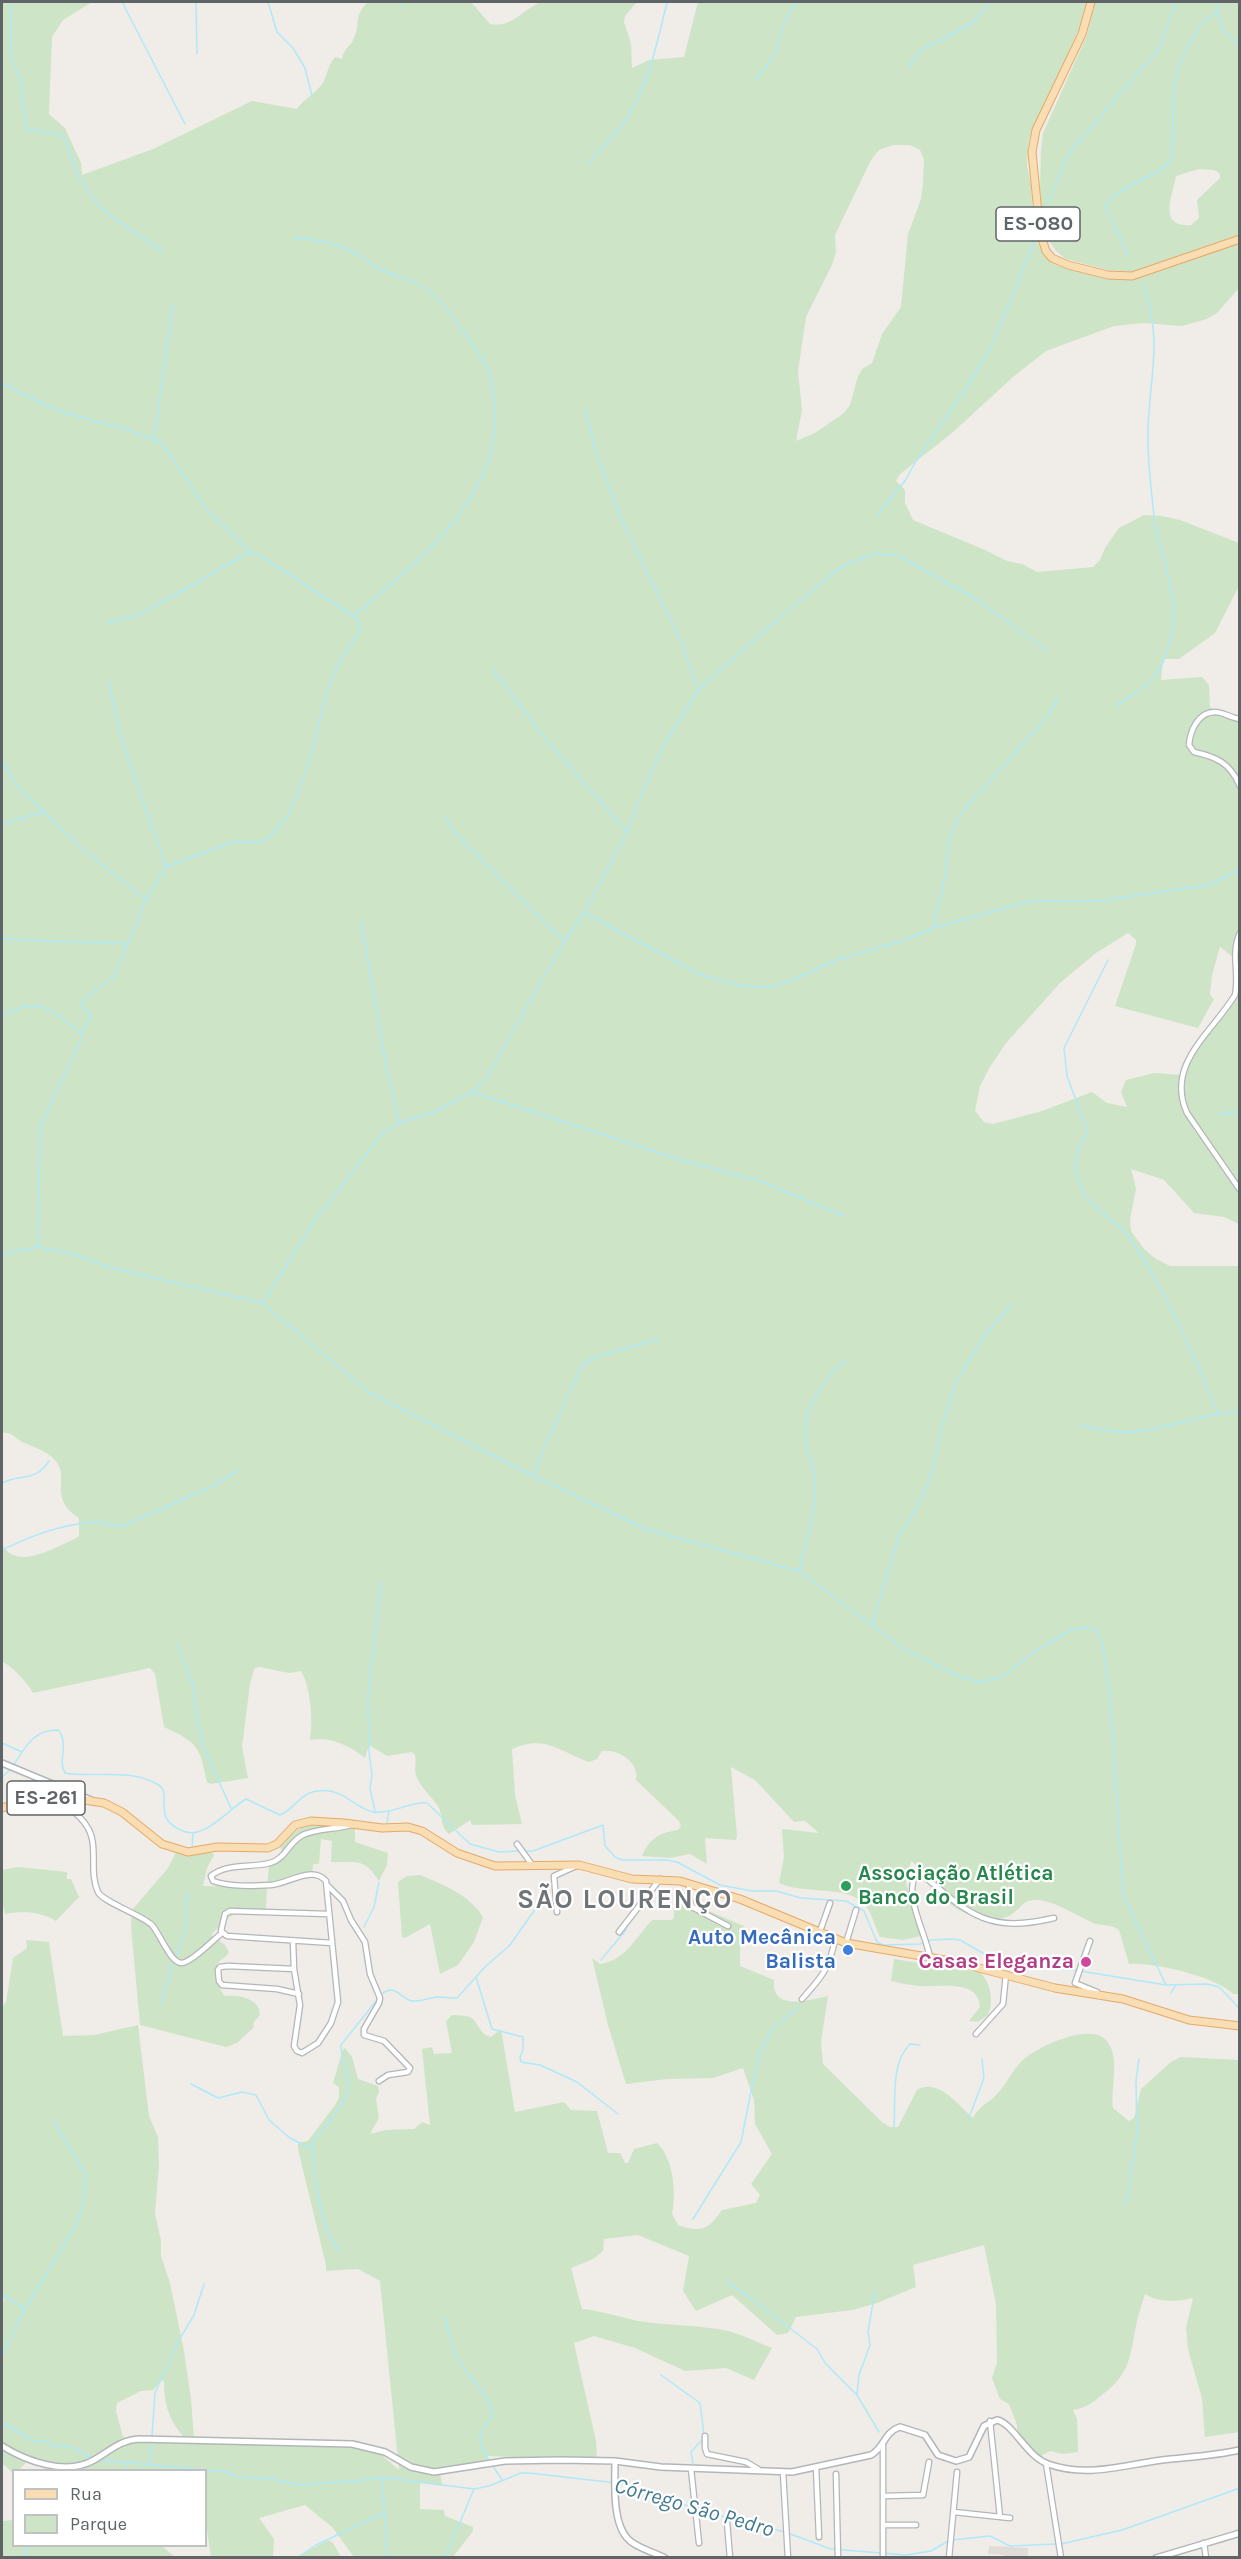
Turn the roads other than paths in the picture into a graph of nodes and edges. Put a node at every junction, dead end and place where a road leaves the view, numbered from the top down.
1 (1091, 2) edge
2 (1239, 239) edge
3 (1239, 719) edge
4 (1239, 786) edge
5 (1239, 933) edge
6 (1239, 1190) edge
7 (2, 1763) edge
8 (60, 1799) junction
9 (93, 1801) junction
10 (2, 1808) edge
11 (354, 1824) junction
12 (519, 1846) dead end
13 (579, 1865) junction
14 (533, 1866) junction
15 (660, 1879) junction
16 (690, 1884) junction
17 (327, 1885) junction
18 (830, 1903) dead end
19 (856, 1910) dead end
20 (557, 1912) dead end
21 (328, 1914) junction
22 (1054, 1918) dead end
23 (728, 1926) dead end
24 (619, 1932) dead end
25 (222, 1933) junction
26 (819, 1934) junction
27 (835, 1940) junction
28 (1090, 1941) dead end
29 (293, 1942) junction
30 (332, 1943) junction
31 (846, 1943) junction
32 (930, 1958) junction
33 (294, 1969) junction
34 (1006, 1974) junction
35 (299, 1994) junction
36 (1114, 1997) junction
37 (802, 1999) dead end
38 (1239, 2026) edge
39 (976, 2034) dead end
40 (379, 2081) dead end
41 (990, 2421) junction
42 (705, 2436) dead end
43 (883, 2445) junction
44 (2, 2446) edge
45 (1239, 2450) edge
46 (615, 2462) junction
47 (930, 2462) dead end
48 (1046, 2463) junction
49 (816, 2467) junction
50 (692, 2469) junction
51 (758, 2469) junction
52 (783, 2472) junction
53 (957, 2472) dead end
54 (836, 2474) dead end
55 (884, 2496) junction
56 (954, 2512) junction
57 (1000, 2517) junction
58 (1010, 2518) dead end
59 (727, 2522) dead end
60 (883, 2525) junction
61 (916, 2525) dead end
62 (1239, 2533) edge
63 (819, 2537) dead end
64 (699, 2543) dead end
65 (1204, 2543) junction
66 (838, 2555) edge
67 (1172, 2555) edge
68 (665, 2558) edge
69 (730, 2558) edge
70 (788, 2558) edge
71 (883, 2558) edge
72 (949, 2558) edge
73 (1061, 2558) edge
74 (1156, 2558) edge
75 (1206, 2558) edge

1 - 2 main road, ES-080
3 - 4 street
5 - 6 street
7 - 9 street
8 - 9 main road, ES-261
8 - 10 main road, ES-261
8 - 25 street
9 - 11 main road, ES-261
11 - 14 main road, ES-261
11 - 17 street
12 - 14 street
13 - 14 main road, ES-261
13 - 15 main road, ES-261
13 - 20 street
15 - 16 main road, ES-261
15 - 24 street
16 - 23 street
16 - 26 main road, ES-261
17 - 21 street
17 - 40 street
18 - 26 street
19 - 31 street
21 - 25 street
21 - 30 street
22 - 32 street
25 - 29 street
26 - 27 main road, ES-261
27 - 31 main road, ES-261
27 - 37 street
28 - 36 street
29 - 30 street
29 - 33 street
30 - 35 street
31 - 32 main road, ES-261
32 - 34 main road, ES-261
33 - 35 street
33 - 35 street
34 - 36 main road, ES-261
34 - 39 street
36 - 38 main road, ES-261
41 - 43 street
41 - 48 street
41 - 57 street
42 - 51 street
43 - 49 street
43 - 55 street
44 - 46 street
45 - 48 street
46 - 50 street
46 - 68 street
47 - 55 street
48 - 73 street
49 - 52 street
49 - 63 street
50 - 51 street
50 - 64 street
51 - 52 street
52 - 70 street
53 - 56 street
54 - 66 street
55 - 60 street
56 - 57 street
56 - 72 street
57 - 58 street
59 - 69 street
60 - 61 street
60 - 71 street
62 - 65 street
65 - 67 street
65 - 75 street
67 - 74 street

